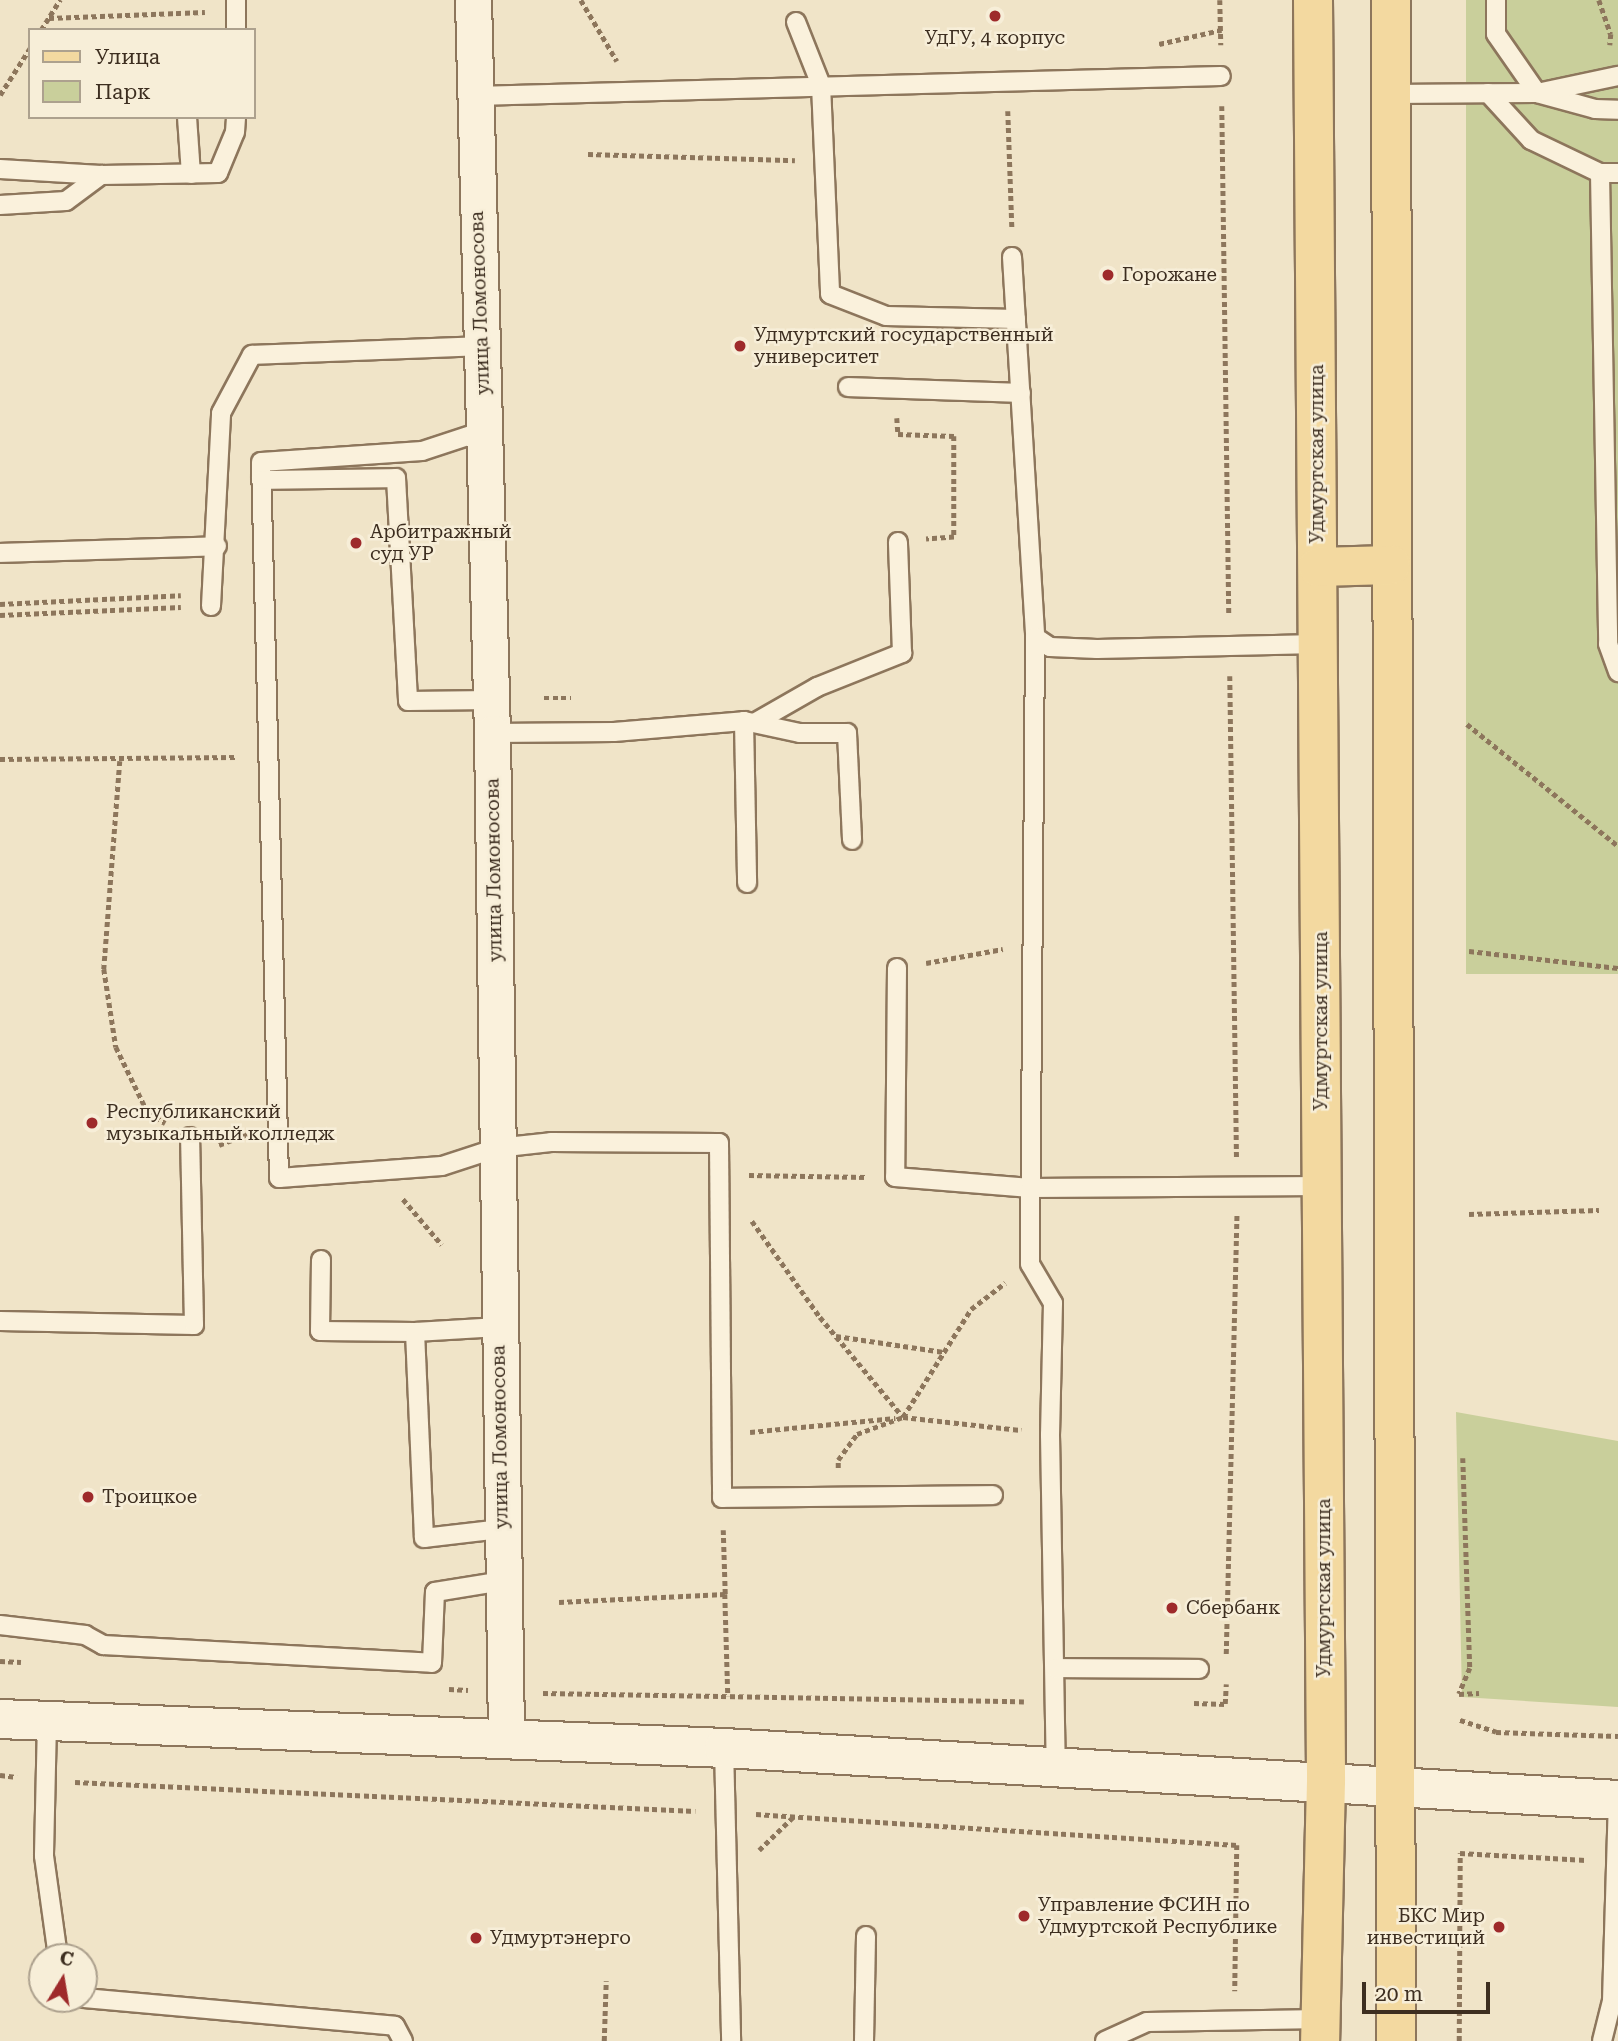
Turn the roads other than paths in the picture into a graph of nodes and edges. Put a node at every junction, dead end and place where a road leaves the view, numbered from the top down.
1 (473, 0) edge
2 (1313, 0) edge
3 (1391, 0) edge
4 (1496, 0) edge
5 (236, 6) edge
6 (796, 22) dead end
7 (236, 28) edge
8 (1221, 76) road end
9 (1612, 76) edge
10 (821, 85) junction
11 (1488, 93) junction
12 (1537, 93) junction
13 (1391, 94) junction
14 (475, 96) junction
15 (1618, 110) edge
16 (187, 119) edge
17 (236, 119) edge
18 (0, 169) edge
19 (1609, 173) edge
20 (191, 174) junction
21 (101, 175) junction
22 (0, 205) edge
23 (1013, 257) road end
24 (1016, 319) junction
25 (482, 346) junction
26 (848, 387) dead end
27 (1021, 393) junction
28 (483, 431) junction
29 (261, 480) junction
30 (898, 542) road end
31 (217, 546) junction
32 (0, 553) edge
33 (1391, 565) junction
34 (1318, 567) junction
35 (211, 606) road end
36 (1035, 637) junction
37 (1318, 644) junction
38 (1618, 672) edge
39 (491, 717) junction
40 (750, 722) junction
41 (852, 840) dead end
42 (747, 883) dead end
43 (897, 968) road end
44 (190, 1147) road end
45 (497, 1148) junction
46 (1322, 1186) junction
47 (1031, 1188) junction
48 (321, 1260) dead end
49 (0, 1321) edge
50 (499, 1327) junction
51 (415, 1332) junction
52 (993, 1495) dead end
53 (502, 1529) junction
54 (502, 1581) junction
55 (0, 1625) edge
56 (1055, 1668) junction
57 (1199, 1669) dead end
58 (0, 1719) edge
59 (47, 1722) junction
60 (506, 1740) junction
61 (724, 1748) junction
62 (1056, 1766) junction
63 (1326, 1781) junction
64 (1398, 1785) junction
65 (1618, 1800) edge
66 (1616, 1861) edge
67 (866, 1936) dead end
68 (56, 1943) edge
69 (98, 1999) edge
70 (1320, 2030) edge
71 (403, 2041) edge
72 (731, 2041) edge
73 (864, 2041) edge
74 (1105, 2041) edge
75 (1396, 2041) edge
76 (1602, 2041) edge

1 - 14 street, улица Ломоносова
2 - 34 main road, Удмуртская улица
3 - 13 main road
4 - 12 lane
5 - 7 lane
6 - 10 lane
8 - 10 lane
9 - 12 lane
10 - 14 lane
10 - 24 lane
11 - 12 lane
11 - 13 lane
11 - 19 lane
12 - 15 lane
13 - 33 main road
14 - 25 street, улица Ломоносова
16 - 20 lane
17 - 20 lane
18 - 21 lane
19 - 38 lane
20 - 21 lane
21 - 22 lane
23 - 24 lane
24 - 27 lane
25 - 28 street, улица Ломоносова
25 - 31 lane
26 - 27 lane
27 - 36 lane
28 - 29 lane
28 - 39 street, улица Ломоносова
29 - 39 lane
29 - 45 lane
30 - 40 lane
31 - 32 lane
31 - 35 lane
33 - 34 main road
33 - 64 main road
34 - 37 main road, Удмуртская улица
36 - 37 lane
36 - 47 lane
37 - 46 main road, Удмуртская улица
39 - 40 lane
39 - 45 street, улица Ломоносова
40 - 41 lane
40 - 42 lane
43 - 47 lane
44 - 49 lane
45 - 50 street, улица Ломоносова
45 - 52 lane
46 - 47 lane
46 - 63 main road, Удмуртская улица
47 - 56 lane
48 - 51 lane
50 - 51 lane
50 - 53 street, улица Ломоносова
51 - 53 lane
53 - 54 street, улица Ломоносова
54 - 55 lane
54 - 60 street, улица Ломоносова
56 - 57 lane
56 - 62 lane
58 - 59 main road
59 - 60 main road
59 - 68 lane
60 - 61 main road
61 - 62 main road
61 - 72 lane
62 - 63 main road
63 - 64 main road
63 - 70 main road, Удмуртская улица
64 - 65 main road
64 - 75 main road
65 - 66 lane
66 - 76 lane
67 - 73 lane
69 - 71 lane
70 - 74 lane

